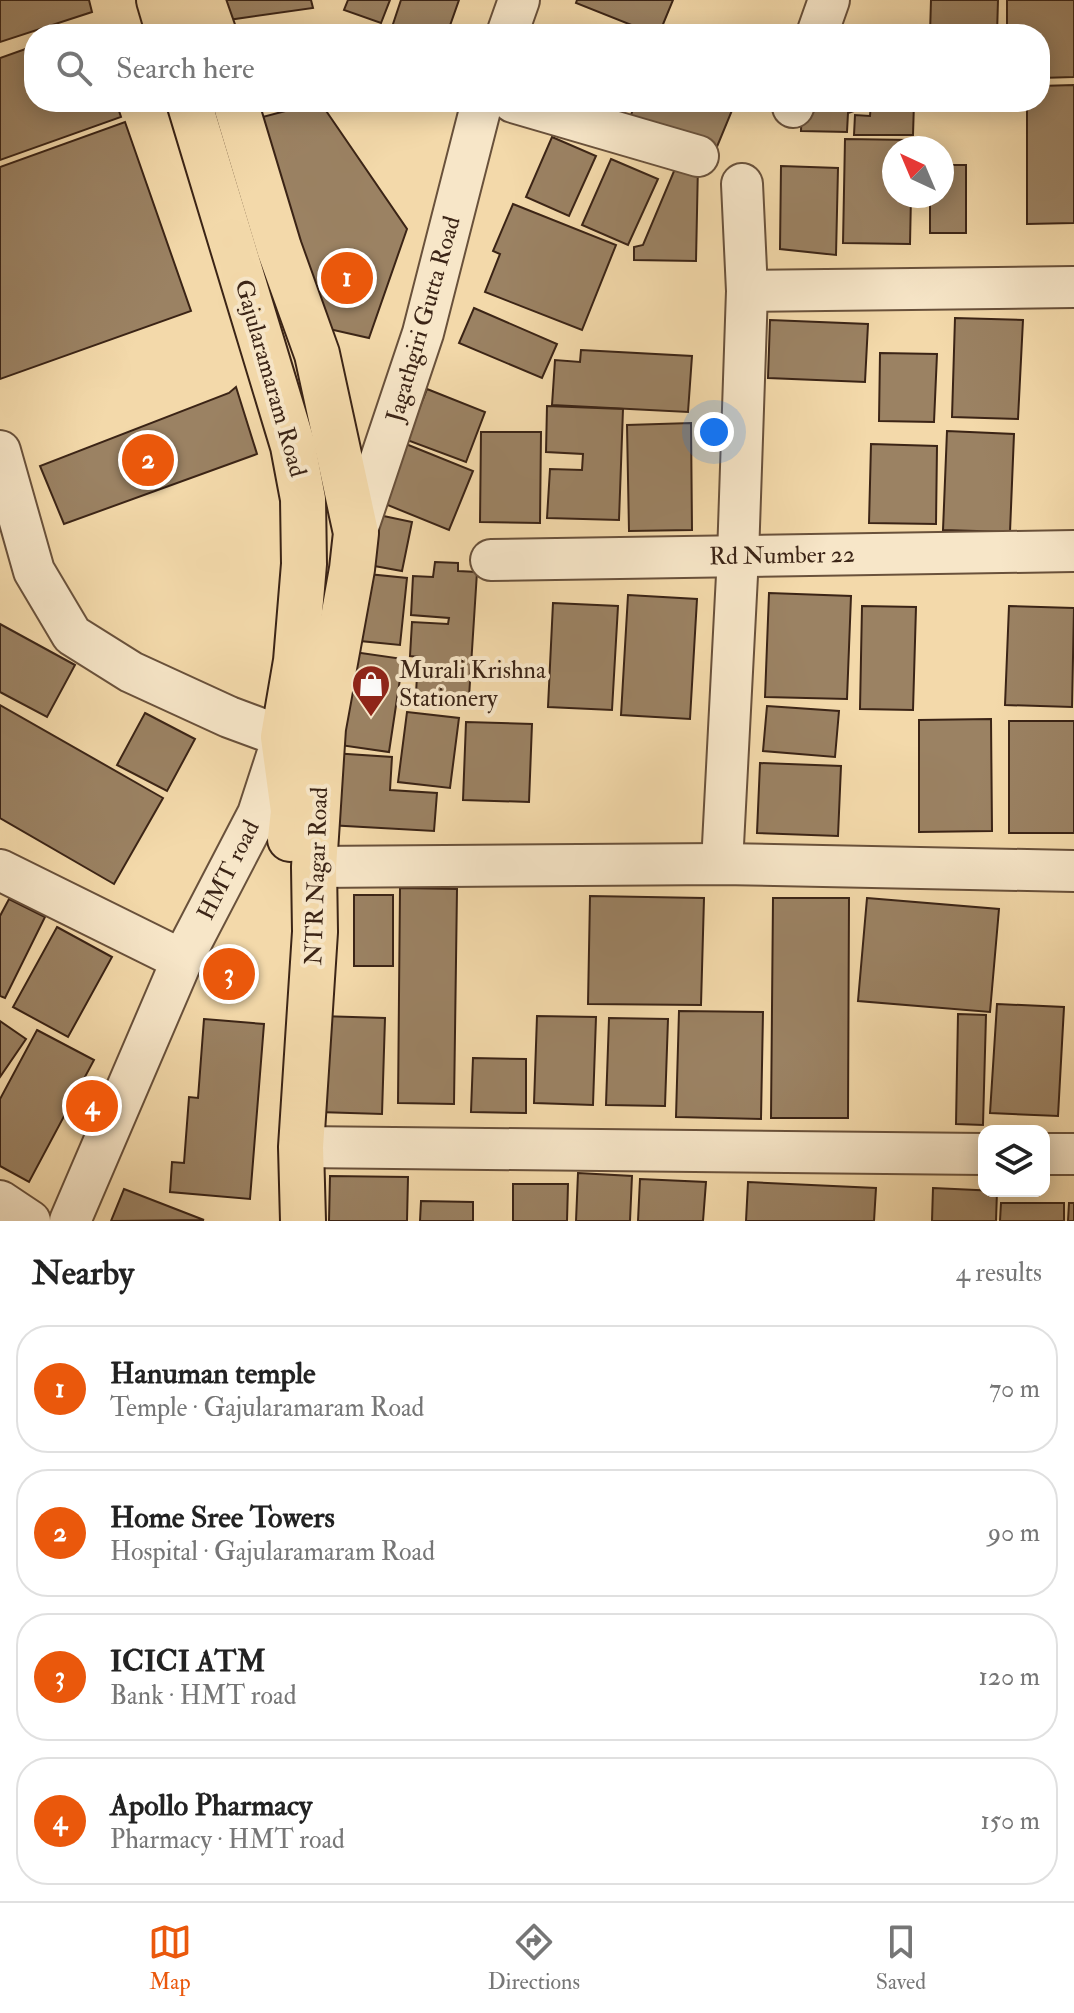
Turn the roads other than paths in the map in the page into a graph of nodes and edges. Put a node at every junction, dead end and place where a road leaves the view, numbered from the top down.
1 (159, 0) edge
2 (202, 0) edge
3 (519, 0) edge
4 (829, 0) edge
5 (166, 24) edge
6 (210, 24) edge
7 (511, 24) edge
8 (821, 24) edge
9 (192, 112) edge
10 (238, 112) edge
11 (479, 112) edge
12 (547, 112) edge
13 (698, 156) dead end
14 (742, 184) dead end
15 (1074, 287) edge
16 (747, 291) junction
17 (0, 451) edge
18 (356, 533) junction
19 (1074, 551) edge
20 (738, 556) junction
21 (491, 560) dead end
22 (283, 737) junction
23 (722, 864) junction
24 (314, 867) junction
25 (0, 870) edge
26 (1074, 871) edge
27 (182, 960) junction
28 (301, 1147) junction
29 (978, 1154) edge
30 (1050, 1154) edge
31 (1074, 1154) edge
32 (0, 1201) edge
33 (30, 1221) edge
34 (70, 1221) edge
35 (272, 1221) edge
36 (303, 1221) edge

1 - 5 main road
2 - 6 main road
3 - 7 street
4 - 8 street
9 - 22 main road, Gajularamaram Road
10 - 18 main road, Gajularamaram Road
11 - 18 street, Jagathgiri Gutta Road
12 - 13 street
14 - 16 street
15 - 16 street
16 - 20 street
17 - 22 street
18 - 24 main road, NTR Nagar Road
19 - 20 street, Rd Number 22
20 - 21 street, Rd Number 22
20 - 23 street
22 - 27 street, HMT road
22 - 35 main road, NTR Nagar Road
23 - 24 street
23 - 26 street
24 - 28 main road, NTR Nagar Road
25 - 27 street
27 - 34 street, HMT road
28 - 29 street
28 - 36 main road, NTR Nagar Road
30 - 31 street
32 - 33 street

